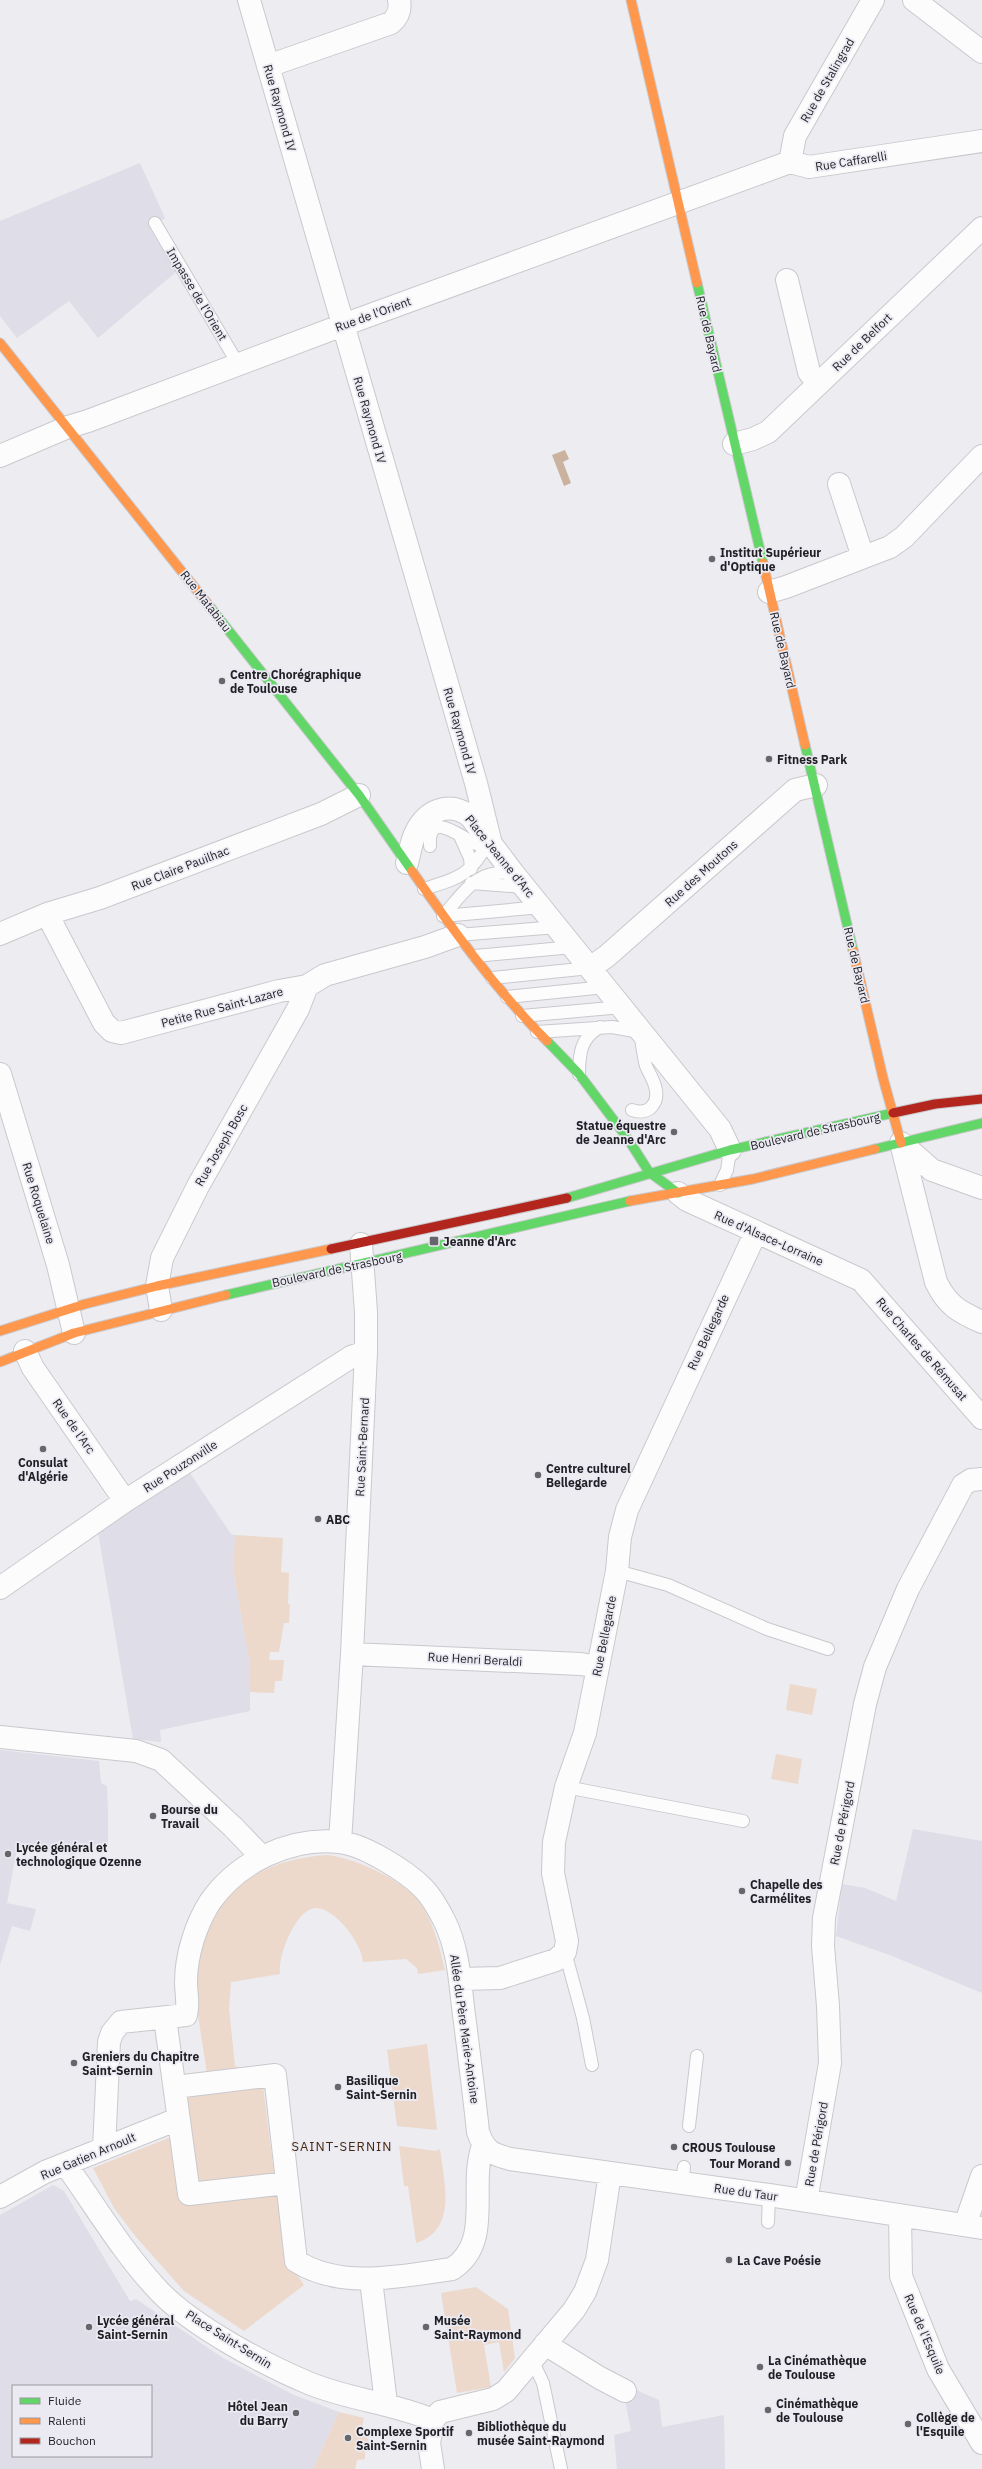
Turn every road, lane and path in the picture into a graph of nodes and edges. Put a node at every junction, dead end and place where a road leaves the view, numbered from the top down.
1 (249, 0) edge
2 (399, 0) edge
3 (631, 0) edge
4 (873, 0) edge
5 (914, 0) edge
6 (982, 52) edge
7 (268, 66) junction
8 (982, 141) edge
9 (790, 162) junction
10 (679, 204) junction
11 (155, 223) dead end
12 (982, 228) edge
13 (786, 280) dead end
14 (343, 325) junction
15 (0, 343) edge
16 (238, 364) junction
17 (818, 384) junction
18 (68, 427) junction
19 (734, 444) junction
20 (0, 456) edge
21 (982, 456) edge
22 (839, 484) dead end
23 (863, 557) junction
24 (769, 592) junction
25 (816, 785) junction
26 (359, 795) junction
27 (460, 836) junction
28 (491, 845) junction
29 (430, 846) dead end
30 (408, 863) junction
31 (471, 869) junction
32 (519, 880) junction
33 (472, 883) junction
34 (424, 889) junction
35 (542, 907) junction
36 (47, 914) junction
37 (443, 916) junction
38 (557, 927) junction
39 (0, 934) edge
40 (458, 935) junction
41 (573, 947) junction
42 (475, 956) junction
43 (590, 968) junction
44 (492, 978) junction
45 (307, 986) junction
46 (605, 987) junction
47 (507, 997) junction
48 (622, 1007) junction
49 (522, 1016) junction
50 (601, 1027) junction
51 (536, 1032) junction
52 (640, 1032) junction
53 (0, 1074) edge
54 (579, 1074) junction
55 (982, 1099) edge
56 (632, 1110) dead end
57 (892, 1113) junction
58 (982, 1124) edge
59 (901, 1143) junction
60 (730, 1150) junction
61 (649, 1172) junction
62 (720, 1185) junction
63 (982, 1188) edge
64 (678, 1193) junction
65 (756, 1232) junction
66 (363, 1254) junction
67 (861, 1280) joint
68 (157, 1286) junction
69 (68, 1309) junction
70 (161, 1310) junction
71 (982, 1322) edge
72 (0, 1331) edge
73 (74, 1333) junction
74 (366, 1352) junction
75 (29, 1360) junction
76 (0, 1362) edge
77 (982, 1418) edge
78 (982, 1479) edge
79 (125, 1501) junction
80 (617, 1571) junction
81 (0, 1588) edge
82 (828, 1649) dead end
83 (352, 1654) junction
84 (598, 1667) junction
85 (0, 1737) edge
86 (566, 1786) junction
87 (743, 1821) dead end
88 (340, 1842) junction
89 (262, 1857) junction
90 (564, 1952) junction
91 (460, 1979) junction
92 (165, 2018) junction
93 (697, 2056) dead end
94 (592, 2065) dead end
95 (175, 2088) junction
96 (178, 2119) junction
97 (689, 2126) dead end
98 (483, 2146) junction
99 (104, 2149) junction
100 (66, 2165) junction
101 (610, 2173) junction
102 (982, 2176) edge
103 (287, 2183) junction
104 (769, 2195) junction
105 (0, 2197) edge
106 (806, 2201) junction
107 (900, 2216) junction
108 (768, 2222) dead end
109 (974, 2226) edge
110 (371, 2280) junction
111 (539, 2353) junction
112 (625, 2390) dead end
113 (386, 2403) junction
114 (432, 2420) junction
115 (982, 2443) edge
116 (433, 2469) edge
117 (561, 2469) edge

1 - 7 street, Rue Raymond IV
2 - 7 street
3 - 10 main road, Rue de Bayard
4 - 9 street, Rue de Stalingrad
5 - 6 street
7 - 14 street, Rue Raymond IV
8 - 9 street, Rue Caffarelli
9 - 10 street
10 - 14 street, Rue de l'Orient
10 - 19 main road, Rue de Bayard
11 - 16 lane, Impasse de l'Orient
12 - 17 street, Rue de Belfort
13 - 17 street
14 - 16 street, Rue de l'Orient
14 - 28 street, Rue Raymond IV
15 - 18 main road, Rue Matabiau
16 - 18 street, Rue de l'Orient
17 - 19 street, Rue de Belfort
18 - 20 street, Rue de l'Orient
18 - 26 main road, Rue Matabiau
19 - 24 main road, Rue de Bayard
21 - 23 street
22 - 23 street
23 - 24 street
24 - 25 main road, Rue de Bayard
25 - 43 street, Rue des Moutons
25 - 57 main road, Rue de Bayard
26 - 30 main road, Rue Matabiau
26 - 36 street, Rue Claire Pauilhac
27 - 28 lane
27 - 29 lane
27 - 31 lane
28 - 30 street, Place Jeanne d'Arc
28 - 31 lane
28 - 32 street, Place Jeanne d'Arc
30 - 34 main road
31 - 34 lane
32 - 33 lane
32 - 33 lane
32 - 35 street, Place Jeanne d'Arc
33 - 37 lane
34 - 37 main road
35 - 37 lane
35 - 38 street, Place Jeanne d'Arc
36 - 39 street, Rue Claire Pauilhac
36 - 45 street, Petite Rue Saint-Lazare
37 - 40 main road
38 - 40 lane
38 - 41 street, Place Jeanne d'Arc
40 - 42 main road
40 - 45 street, Petite Rue Saint-Lazare
41 - 42 lane
41 - 43 street, Place Jeanne d'Arc
42 - 44 main road
43 - 44 lane
43 - 46 street, Place Jeanne d'Arc
44 - 47 main road
45 - 68 street, Rue Joseph Bosc
46 - 47 lane
46 - 48 street, Place Jeanne d'Arc
47 - 49 main road
48 - 49 lane
48 - 52 street, Place Jeanne d'Arc
49 - 51 main road
50 - 51 lane
50 - 52 lane
50 - 54 lane
51 - 54 main road
52 - 56 lane
52 - 60 street, Place Jeanne d'Arc
53 - 69 street, Rue Roquelaine
54 - 61 main road
55 - 57 main road, Boulevard de Strasbourg
57 - 59 main road, Rue de Bayard
57 - 60 main road, Boulevard de Strasbourg
58 - 59 main road, Boulevard de Strasbourg
59 - 62 main road, Boulevard de Strasbourg
59 - 63 street
59 - 71 street, Rue de Bayard
60 - 61 main road, Boulevard de Strasbourg
60 - 62 lane
61 - 64 main road
61 - 66 main road, Boulevard de Strasbourg
62 - 64 main road, Boulevard de Strasbourg
64 - 65 street, Rue d'Alsace-Lorraine
64 - 66 main road, Boulevard de Strasbourg
65 - 67 street, Rue d'Alsace-Lorraine
65 - 80 street, Rue Bellegarde
66 - 68 main road, Boulevard de Strasbourg
66 - 70 main road, Boulevard de Strasbourg
66 - 74 street, Rue Saint-Bernard
67 - 77 street, Rue Charles de Rémusat
68 - 69 main road, Boulevard de Strasbourg
68 - 70 street, Rue Joseph Bosc
69 - 72 main road, Boulevard de Strasbourg
69 - 73 street, Rue Roquelaine
70 - 73 main road, Boulevard de Strasbourg
73 - 75 main road, Boulevard de Strasbourg
74 - 79 street, Rue Pouzonville
74 - 83 street, Rue Saint-Bernard
75 - 76 main road, Boulevard de Strasbourg
75 - 79 street, Rue de l'Arc
78 - 106 street, Rue de Périgord
79 - 81 street, Rue Pouzonville
80 - 82 lane
80 - 84 street, Rue Bellegarde
83 - 84 street, Rue Henri Beraldi
83 - 88 street, Rue Saint-Bernard
84 - 86 street, Rue Bellegarde
85 - 89 street
86 - 87 lane
86 - 90 street, Rue Bellegarde
88 - 89 street, Allée du Père Marie-Antoine
88 - 91 street, Allée du Père Marie-Antoine
89 - 92 street, Allée du Père Marie-Antoine
90 - 91 street
90 - 94 lane
91 - 98 street, Allée du Père Marie-Antoine
92 - 95 street
92 - 99 street
93 - 97 lane
95 - 96 street
95 - 103 street
96 - 99 street, Rue Gatien Arnoult
96 - 103 street
98 - 101 street, Rue du Taur
98 - 110 street
99 - 100 street, Rue Gatien Arnoult
100 - 105 street, Rue Gatien Arnoult
100 - 113 street, Place Saint-Sernin
101 - 104 street, Rue du Taur
101 - 111 street
102 - 109 street
103 - 110 street
104 - 106 street, Rue du Taur
104 - 108 lane
106 - 107 street, Rue du Taur
107 - 109 street, Rue du Taur
107 - 115 street, Rue de l'Esquile
110 - 113 street
111 - 112 street
111 - 114 street
111 - 117 lane
113 - 114 street, Place Saint-Sernin
114 - 116 street

